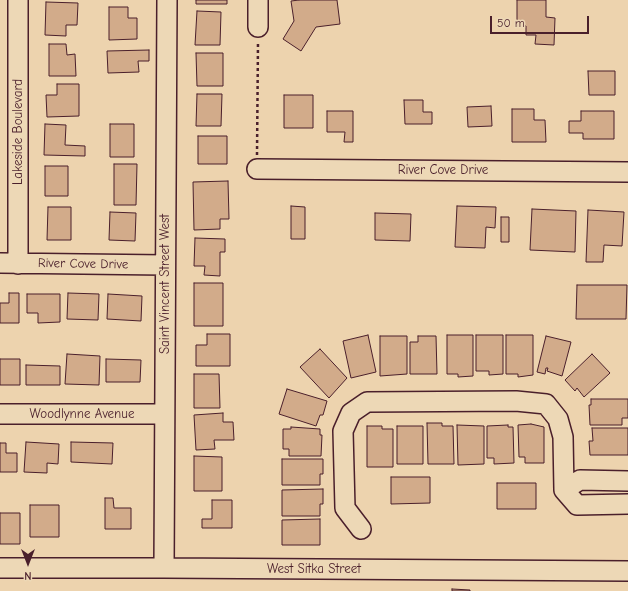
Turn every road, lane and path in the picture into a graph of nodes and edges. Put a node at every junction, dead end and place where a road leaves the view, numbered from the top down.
1 (18, 0) edge
2 (167, 0) edge
3 (258, 0) edge
4 (258, 27) joint
5 (258, 169) joint
6 (628, 172) edge
7 (9, 263) edge
8 (165, 265) junction
9 (0, 414) edge
10 (164, 414) junction
11 (628, 481) edge
12 (564, 490) junction
13 (628, 504) edge
14 (361, 529) dead end
15 (0, 568) edge
16 (164, 568) junction
17 (628, 571) edge

1 - 7 street, Lakeside Boulevard
2 - 8 street, Saint Vincent Street West
3 - 4 street
4 - 5 path
5 - 6 street, River Cove Drive
7 - 8 street, River Cove Drive
8 - 10 street, Saint Vincent Street West
9 - 10 street, Woodlynne Avenue
10 - 16 street, Saint Vincent Street West
11 - 12 street
12 - 13 street
12 - 14 street
15 - 16 street, West Sitka Street
16 - 17 street, West Sitka Street

